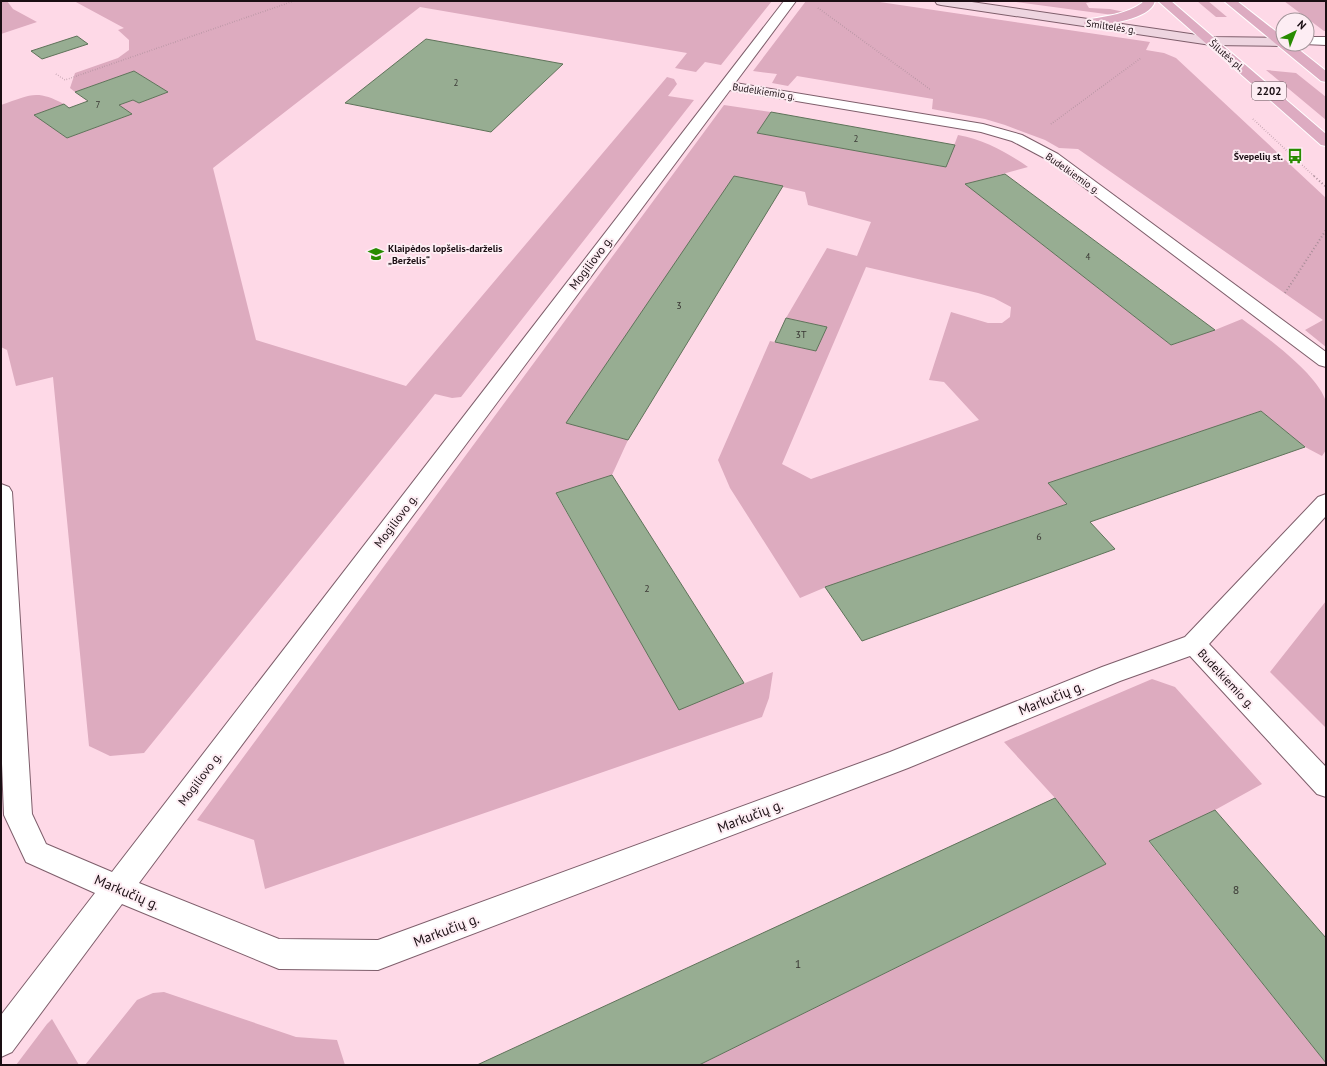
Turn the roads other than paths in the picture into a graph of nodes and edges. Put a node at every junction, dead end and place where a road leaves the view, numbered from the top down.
1 (790, 1) edge
2 (941, 1) edge
3 (1148, 1) edge
4 (1164, 1) edge
5 (1230, 1) edge
6 (1090, 23) junction
7 (1275, 37) edge
8 (1211, 41) junction
9 (1315, 41) edge
10 (1326, 41) edge
11 (1275, 43) edge
12 (1294, 52) edge
13 (1326, 78) edge
14 (726, 85) junction
15 (1326, 142) edge
16 (1326, 361) edge
17 (1, 492) edge
18 (1326, 502) edge
19 (1194, 644) junction
20 (1326, 785) edge
21 (118, 888) junction
22 (1, 1041) edge

1 - 14 street, Mogiliovo g.
2 - 6 street, Smiltelės g.
3 - 6 main road
4 - 8 main road, Šilutės pl. / 2202
5 - 7 main road
6 - 8 street, Smiltelės g.
8 - 11 street, Smiltelės g.
8 - 15 main road, Šilutės pl. / 2202
9 - 10 street
12 - 13 main road
14 - 16 street, Budelkiemio g.
14 - 21 street, Mogiliovo g.
17 - 21 street, Markučių g.
18 - 19 street, Budelkiemio g.
19 - 20 street, Budelkiemio g.
19 - 21 street, Markučių g.
21 - 22 street, Mogiliovo g.

